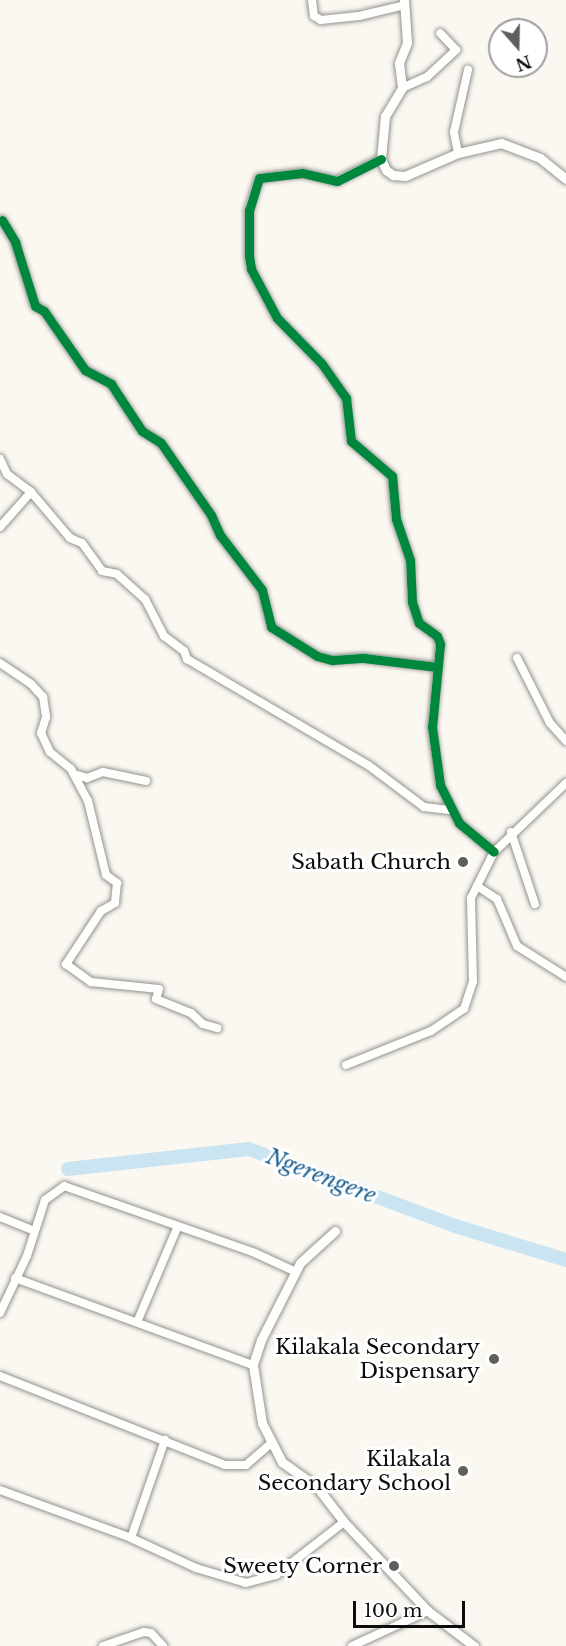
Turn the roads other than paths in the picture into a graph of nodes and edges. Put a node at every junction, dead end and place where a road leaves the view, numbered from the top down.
1 (312, 0) edge
2 (404, 2) edge
3 (440, 33) dead end
4 (468, 70) dead end
5 (402, 88) junction
6 (458, 153) junction
7 (381, 159) junction
8 (566, 179) edge
9 (2, 220) dead end
10 (0, 459) edge
11 (31, 492) junction
12 (0, 527) edge
13 (517, 657) dead end
14 (0, 663) edge
15 (437, 667) junction
16 (566, 741) edge
17 (74, 774) junction
18 (146, 781) dead end
19 (566, 783) edge
20 (449, 810) junction
21 (511, 832) junction
22 (494, 852) junction
23 (477, 886) junction
24 (535, 904) dead end
25 (566, 977) edge
26 (217, 1028) dead end
27 (346, 1065) dead end
28 (0, 1217) edge
29 (177, 1228) junction
30 (34, 1231) junction
31 (335, 1231) dead end
32 (296, 1272) junction
33 (15, 1278) junction
34 (0, 1312) edge
35 (138, 1320) junction
36 (254, 1365) junction
37 (0, 1376) edge
38 (165, 1440) junction
39 (270, 1444) junction
40 (0, 1490) edge
41 (344, 1522) junction
42 (132, 1538) junction
43 (428, 1611) junction
44 (356, 1645) edge
45 (103, 1646) edge
46 (163, 1646) edge
47 (474, 1646) edge

1 - 2 street
2 - 5 street
3 - 5 street
4 - 6 street
5 - 7 street
6 - 7 street
6 - 8 street
7 - 15 street
9 - 15 street
10 - 11 street
11 - 12 street
11 - 20 street
13 - 16 street
14 - 17 street
15 - 20 street
17 - 18 street
17 - 26 street
19 - 21 street
20 - 22 street
21 - 22 street
21 - 24 street
22 - 23 street
23 - 25 street
23 - 27 street
28 - 30 street
29 - 30 street
29 - 32 street
29 - 35 street
30 - 33 street
31 - 32 street
32 - 36 street
33 - 34 street
33 - 35 street
35 - 36 street
36 - 39 street
37 - 38 street
38 - 39 street
38 - 42 street
39 - 41 street
40 - 42 street
41 - 42 street
41 - 43 street
43 - 44 street
43 - 47 street
45 - 46 street

